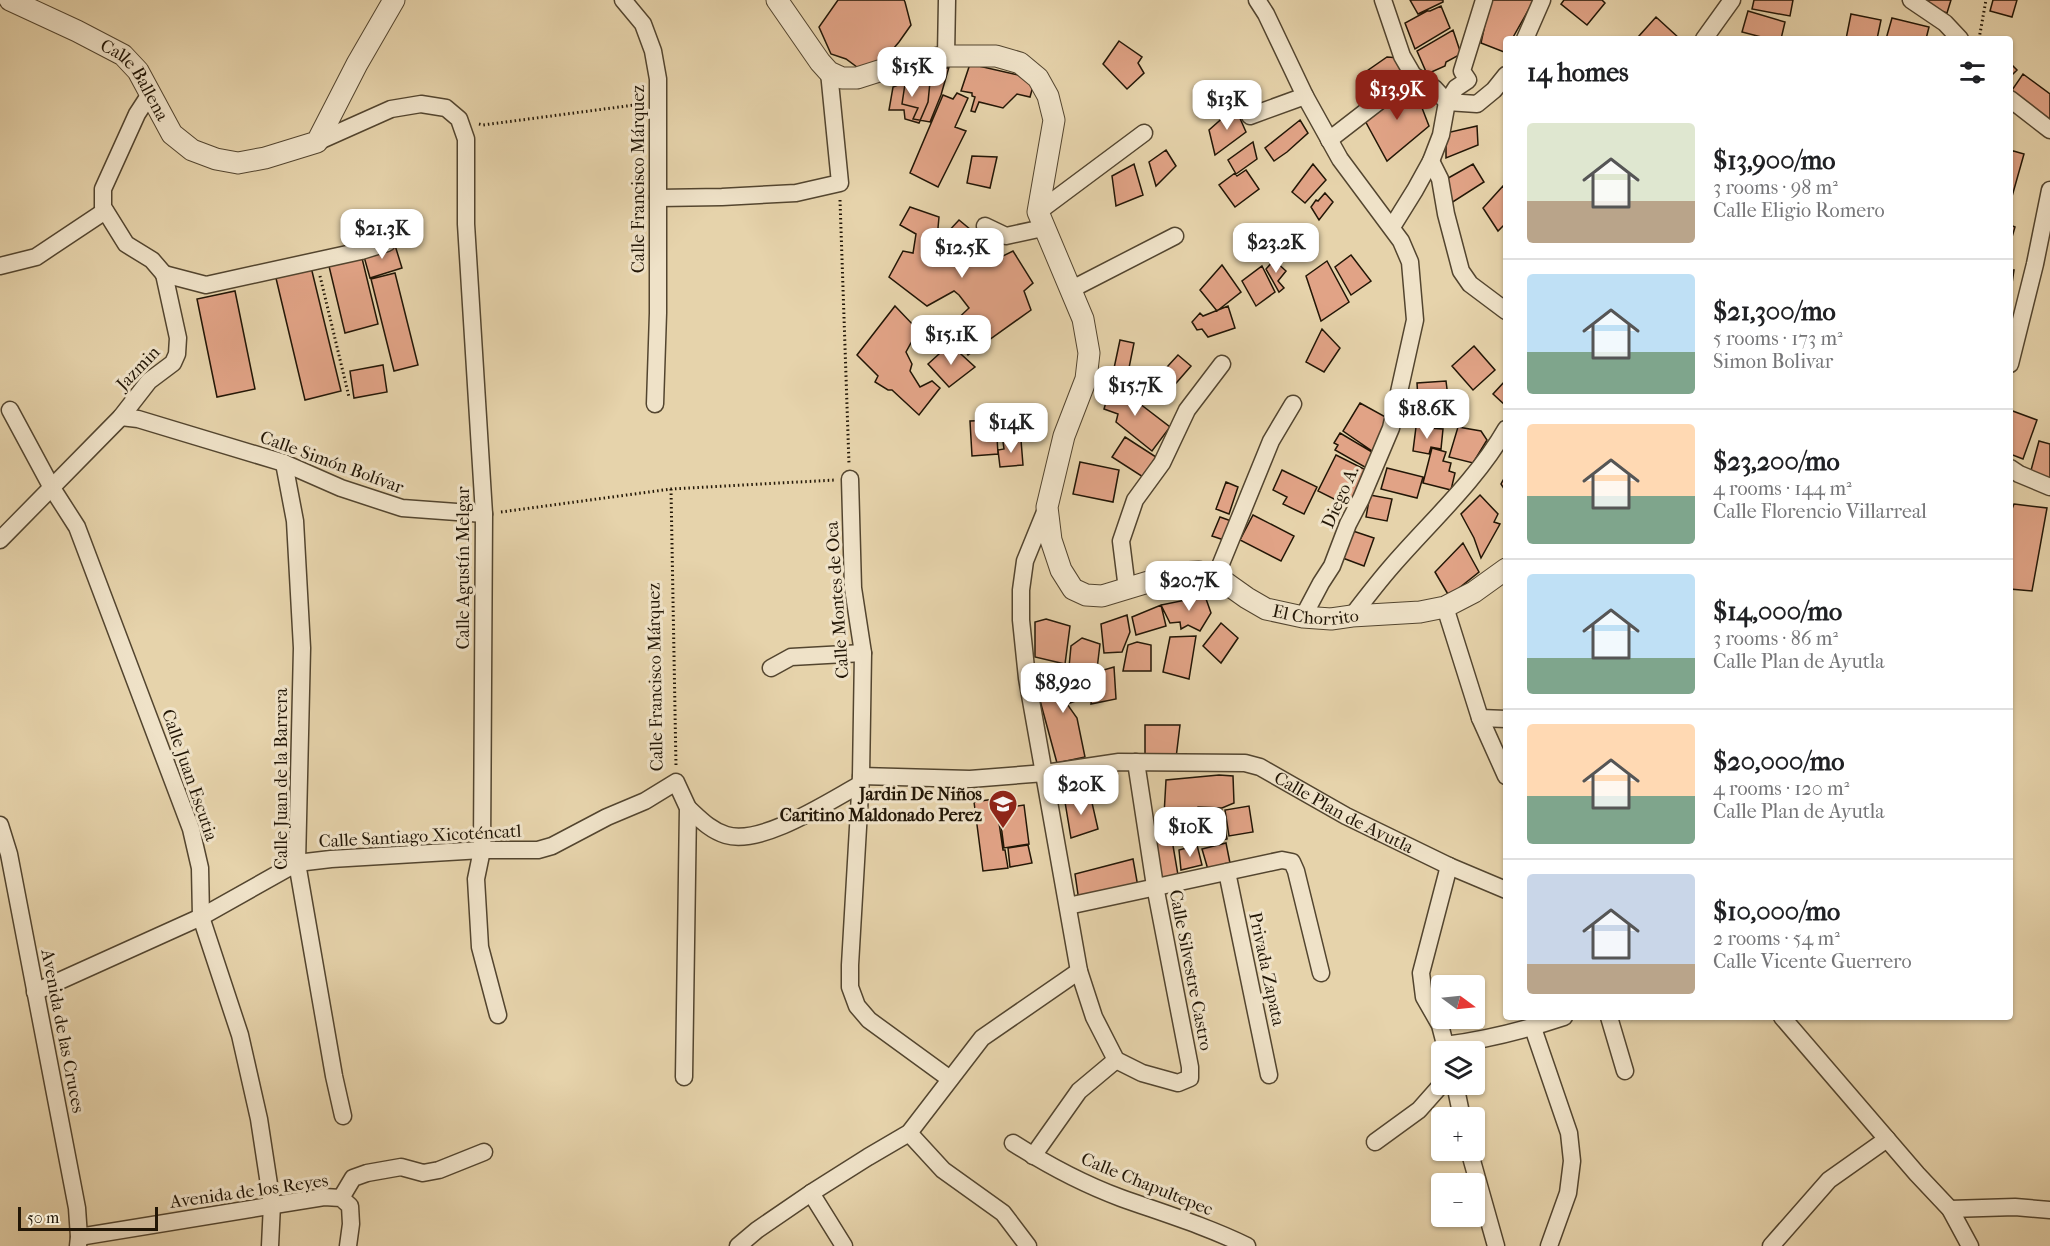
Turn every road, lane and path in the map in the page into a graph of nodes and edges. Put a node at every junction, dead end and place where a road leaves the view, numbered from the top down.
1 (10, 0) edge
2 (394, 0) edge
3 (623, 0) edge
4 (777, 0) edge
5 (947, 0) edge
6 (1257, 0) edge
7 (1383, 0) edge
8 (1484, 0) edge
9 (1542, 0) edge
10 (1732, 0) edge
11 (1911, 0) edge
12 (1986, 0) edge
13 (1526, 36) edge
14 (1706, 36) edge
15 (1957, 36) edge
16 (1980, 36) edge
17 (946, 56) junction
18 (829, 72) junction
19 (1413, 75) junction
20 (1503, 79) edge
21 (150, 94) junction
22 (1305, 96) junction
23 (658, 101) junction
24 (2013, 101) edge
25 (1447, 102) junction
26 (1250, 116) dead end
27 (459, 119) junction
28 (2050, 130) edge
29 (1144, 133) dead end
30 (1329, 140) junction
31 (317, 142) junction
32 (1431, 161) junction
33 (840, 183) junction
34 (2050, 190) edge
35 (658, 198) junction
36 (105, 211) junction
37 (1041, 220) junction
38 (984, 226) dead end
39 (1392, 227) junction
40 (1175, 236) dead end
41 (387, 243) dead end
42 (316, 261) junction
43 (0, 266) edge
44 (164, 273) junction
45 (1070, 290) junction
46 (1503, 310) edge
47 (2013, 352) edge
48 (1222, 364) dead end
49 (349, 397) dead end
50 (655, 404) dead end
51 (1293, 404) dead end
52 (10, 410) dead end
53 (121, 417) junction
54 (1503, 434) edge
55 (284, 463) junction
56 (2013, 470) edge
57 (850, 479) junction
58 (2050, 487) edge
59 (52, 488) junction
60 (671, 489) junction
61 (1047, 507) junction
62 (484, 514) junction
63 (0, 540) edge
64 (1503, 571) edge
65 (1216, 576) junction
66 (1127, 589) junction
67 (1445, 606) junction
68 (1352, 616) junction
69 (1303, 617) junction
70 (863, 653) junction
71 (771, 668) dead end
72 (1480, 718) junction
73 (1503, 719) edge
74 (1136, 762) junction
75 (1503, 769) edge
76 (1044, 773) junction
77 (860, 781) junction
78 (676, 782) junction
79 (688, 808) junction
80 (0, 825) edge
81 (482, 850) junction
82 (297, 863) junction
83 (1449, 866) junction
84 (1227, 872) junction
85 (1155, 886) junction
86 (1503, 889) edge
87 (1068, 906) junction
88 (201, 917) junction
89 (1079, 970) junction
90 (1322, 973) dead end
91 (35, 992) junction
92 (498, 1015) dead end
93 (1556, 1020) edge
94 (1610, 1020) edge
95 (1785, 1020) edge
96 (1533, 1028) junction
97 (1444, 1041) edge
98 (1479, 1041) edge
99 (1116, 1060) junction
100 (1624, 1071) dead end
101 (1269, 1075) dead end
102 (684, 1077) dead end
103 (950, 1079) junction
104 (1432, 1095) edge
105 (343, 1116) dead end
106 (909, 1133) junction
107 (1887, 1139) junction
108 (1375, 1142) dead end
109 (1013, 1143) dead end
110 (484, 1152) dead end
111 (1033, 1156) junction
112 (1472, 1161) edge
113 (811, 1193) junction
114 (346, 1202) junction
115 (272, 1204) junction
116 (1950, 1209) junction
117 (2050, 1210) edge
118 (78, 1242) edge
119 (270, 1246) edge
120 (348, 1246) edge
121 (738, 1246) edge
122 (844, 1246) edge
123 (1028, 1246) edge
124 (1246, 1246) edge
125 (1496, 1246) edge
126 (1549, 1246) edge
127 (1771, 1246) edge
128 (1970, 1246) edge

1 - 21 street, Calle Ballena
2 - 31 street
3 - 23 street, Calle Francisco Márquez
4 - 18 street
5 - 17 street
6 - 22 street, Diego A.
7 - 19 street
8 - 25 street
9 - 13 street
10 - 14 street
11 - 15 street
12 - 16 path
17 - 18 street
17 - 37 street
18 - 33 street
19 - 25 street
19 - 30 street
20 - 25 street
21 - 31 street, Calle Ballena
21 - 36 street
22 - 26 street
22 - 30 street, Diego A.
23 - 27 path
23 - 35 street, Calle Francisco Márquez
24 - 28 street
25 - 32 street
27 - 31 street
27 - 62 street, Calle Agustín Melgar
29 - 37 street
30 - 39 street, Diego A.
32 - 39 street
32 - 46 street
33 - 35 street
33 - 57 path
34 - 47 street
35 - 50 street, Calle Francisco Márquez
36 - 43 street
36 - 44 street
37 - 38 street
37 - 45 street
39 - 69 street, Diego A.
40 - 45 street
41 - 42 street
42 - 44 street
42 - 49 path
44 - 53 street, Jazmin
45 - 61 street
48 - 66 street
51 - 65 street
52 - 59 street, Calle Juan Escutia
53 - 55 street, Calle Simón Bolívar
53 - 59 street
54 - 68 street
55 - 62 street, Calle Simón Bolívar
55 - 82 street, Calle Juan de la Barrera
56 - 58 street
57 - 60 path
57 - 70 street, Calle Montes de Oca
59 - 63 street
59 - 88 street, Calle Juan Escutia
60 - 62 path
60 - 78 path, Calle Francisco Márquez
61 - 66 street, El Chorrito
61 - 76 street
62 - 81 street, Calle Agustín Melgar
64 - 67 street, El Chorrito
65 - 66 street, El Chorrito
65 - 69 street, El Chorrito
67 - 68 street, El Chorrito
67 - 72 street
68 - 69 street, El Chorrito
70 - 71 street
70 - 77 street, Calle Montes de Oca
72 - 73 street
72 - 75 street
74 - 76 street, Calle Plan de Ayutla
74 - 83 street, Calle Plan de Ayutla
74 - 85 street, Calle Silvestre Castro
76 - 77 street, Calle Plan de Ayutla
76 - 87 street
77 - 79 street, Calle Plan de Ayutla
77 - 103 street, Calle Montes de Oca
78 - 79 street, Calle Francisco Márquez
78 - 81 street, Calle Santiago Xicoténcatl
79 - 102 street, Calle Francisco Márquez
80 - 91 street, Avenida de las Cruces
81 - 82 street, Calle Santiago Xicoténcatl
81 - 92 street, Calle Agustín Melgar
82 - 88 street, Calle Santiago Xicoténcatl
82 - 105 street, Calle Juan de la Barrera
83 - 86 street, Calle Plan de Ayutla
83 - 97 street
84 - 85 street
84 - 90 street
84 - 101 street, Privada Zapata
85 - 87 street
85 - 99 street, Calle Silvestre Castro
87 - 89 street
88 - 91 street, Calle Santiago Xicoténcatl
88 - 115 street, Calle Juan Escutia
89 - 99 street
89 - 103 street
91 - 118 street, Avenida de las Cruces
93 - 96 street
94 - 100 street
95 - 107 street
96 - 98 street
96 - 126 street
99 - 111 street
103 - 106 street
104 - 108 street
106 - 113 street
106 - 123 street
107 - 116 street
107 - 127 street
109 - 111 street, Calle Chapultepec
110 - 114 street
111 - 124 street, Calle Chapultepec
112 - 125 street
113 - 121 street
113 - 122 street
114 - 115 street, Avenida de los Reyes
114 - 120 street
115 - 118 street, Avenida de los Reyes
115 - 119 street, Calle Juan Escutia
116 - 117 street
116 - 128 street

